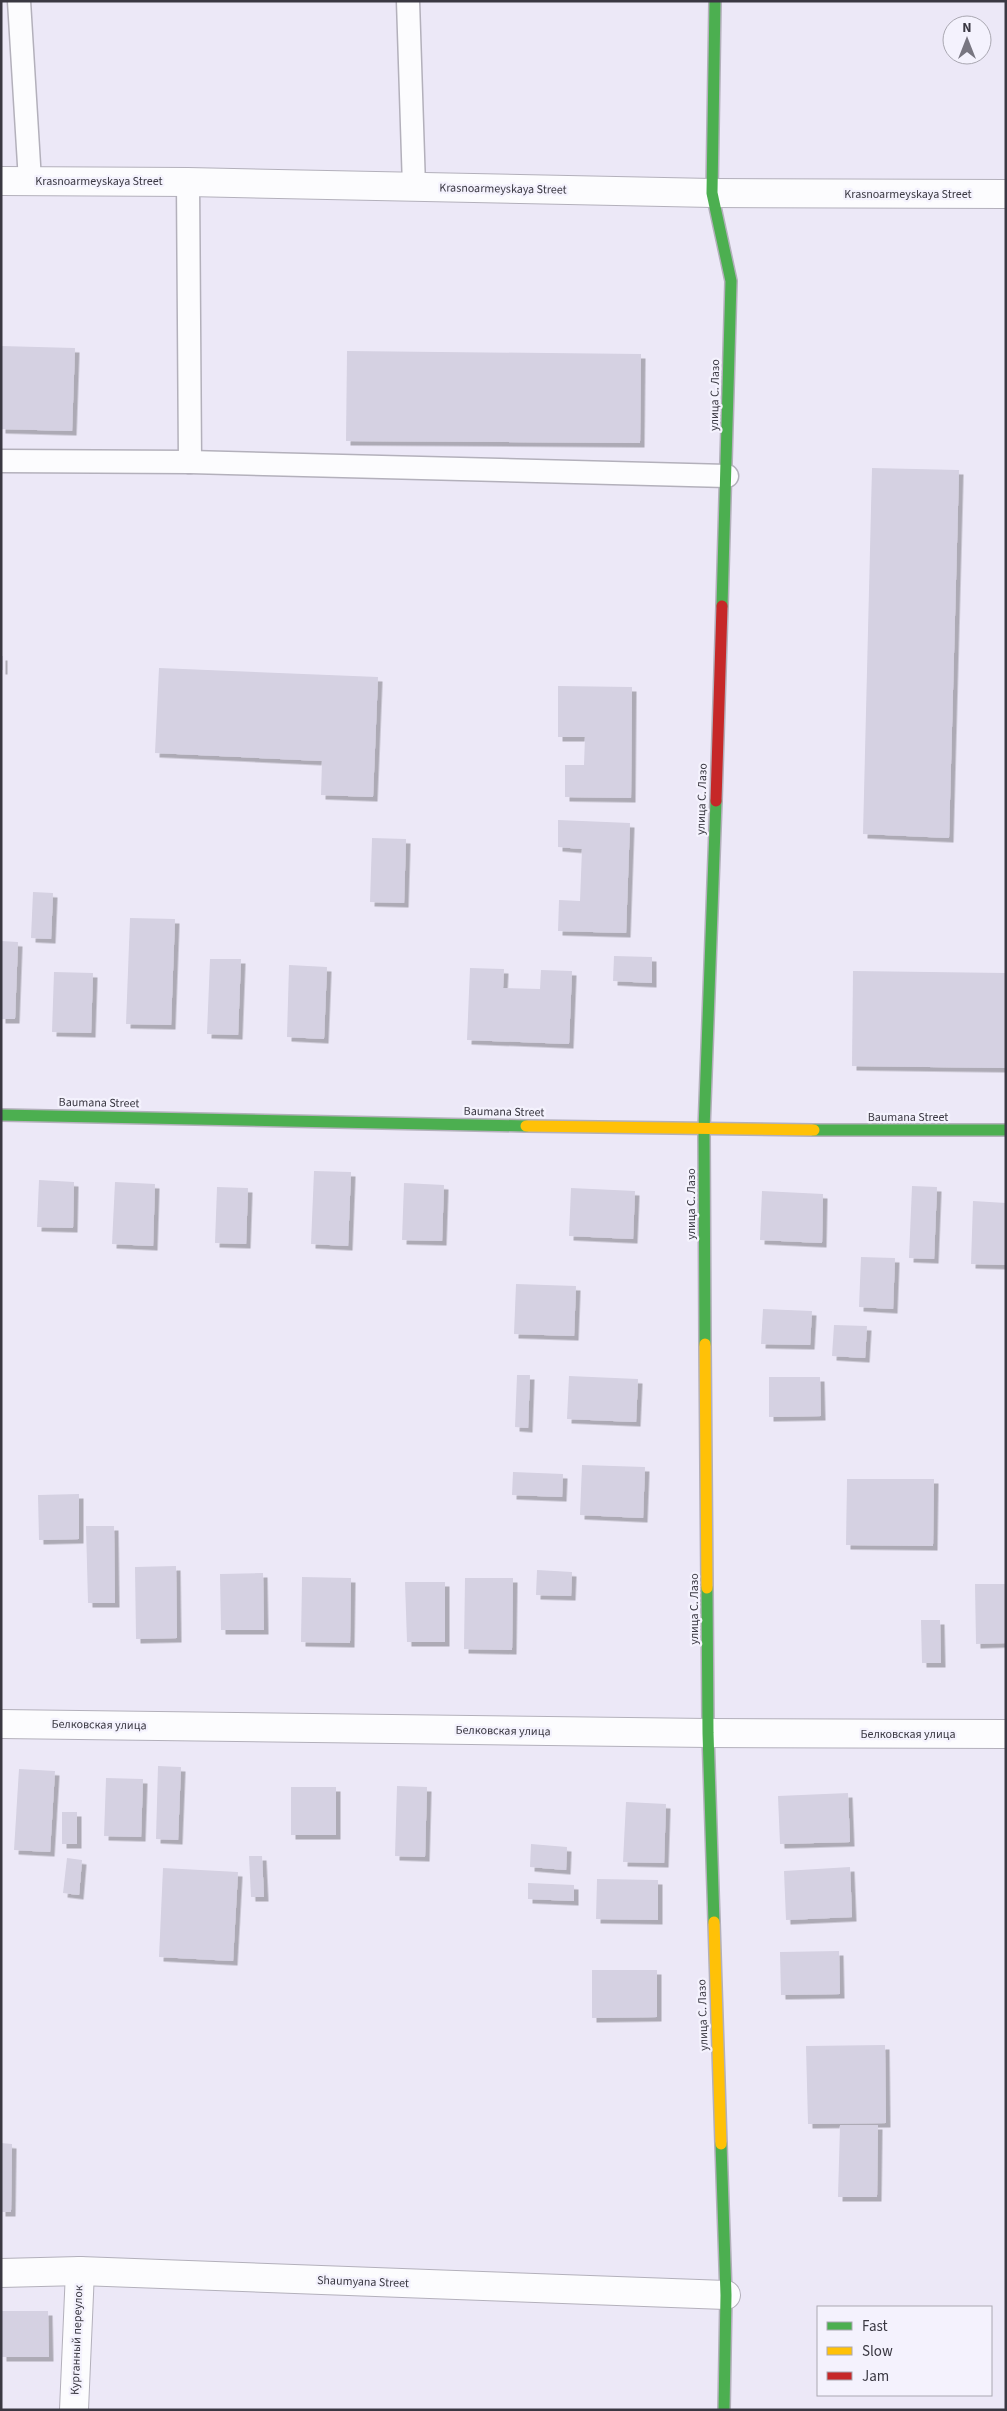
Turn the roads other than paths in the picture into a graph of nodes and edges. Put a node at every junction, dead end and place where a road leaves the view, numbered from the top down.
1 (19, 1) edge
2 (408, 1) edge
3 (715, 1) edge
4 (1, 181) edge
5 (30, 181) junction
6 (188, 182) junction
7 (414, 187) junction
8 (712, 193) junction
9 (1006, 194) edge
10 (1, 461) edge
11 (190, 462) junction
12 (727, 476) junction
13 (1, 1115) edge
14 (704, 1130) junction
15 (1006, 1130) edge
16 (1, 1724) edge
17 (708, 1734) junction
18 (1006, 1734) edge
19 (80, 2271) junction
20 (1, 2273) edge
21 (726, 2295) junction
22 (74, 2410) edge
23 (724, 2410) edge

1 - 5 lane
2 - 7 lane
3 - 8 street, улица С. Лазо
4 - 5 street, Krasnoarmeyskaya Street
5 - 6 street, Krasnoarmeyskaya Street
6 - 7 street, Krasnoarmeyskaya Street
6 - 11 lane
7 - 8 street, Krasnoarmeyskaya Street
8 - 9 street, Krasnoarmeyskaya Street
8 - 12 street, улица С. Лазо
10 - 11 lane
11 - 12 lane
12 - 14 street, улица С. Лазо
13 - 14 street, Baumana Street
14 - 15 street, Baumana Street
14 - 17 street, улица С. Лазо
16 - 17 street, Белковская улица
17 - 18 street, Белковская улица
17 - 21 street, улица С. Лазо
19 - 20 street, Shaumyana Street
19 - 21 street, Shaumyana Street
19 - 22 street, Курганный переулок
21 - 23 street, улица С. Лазо

